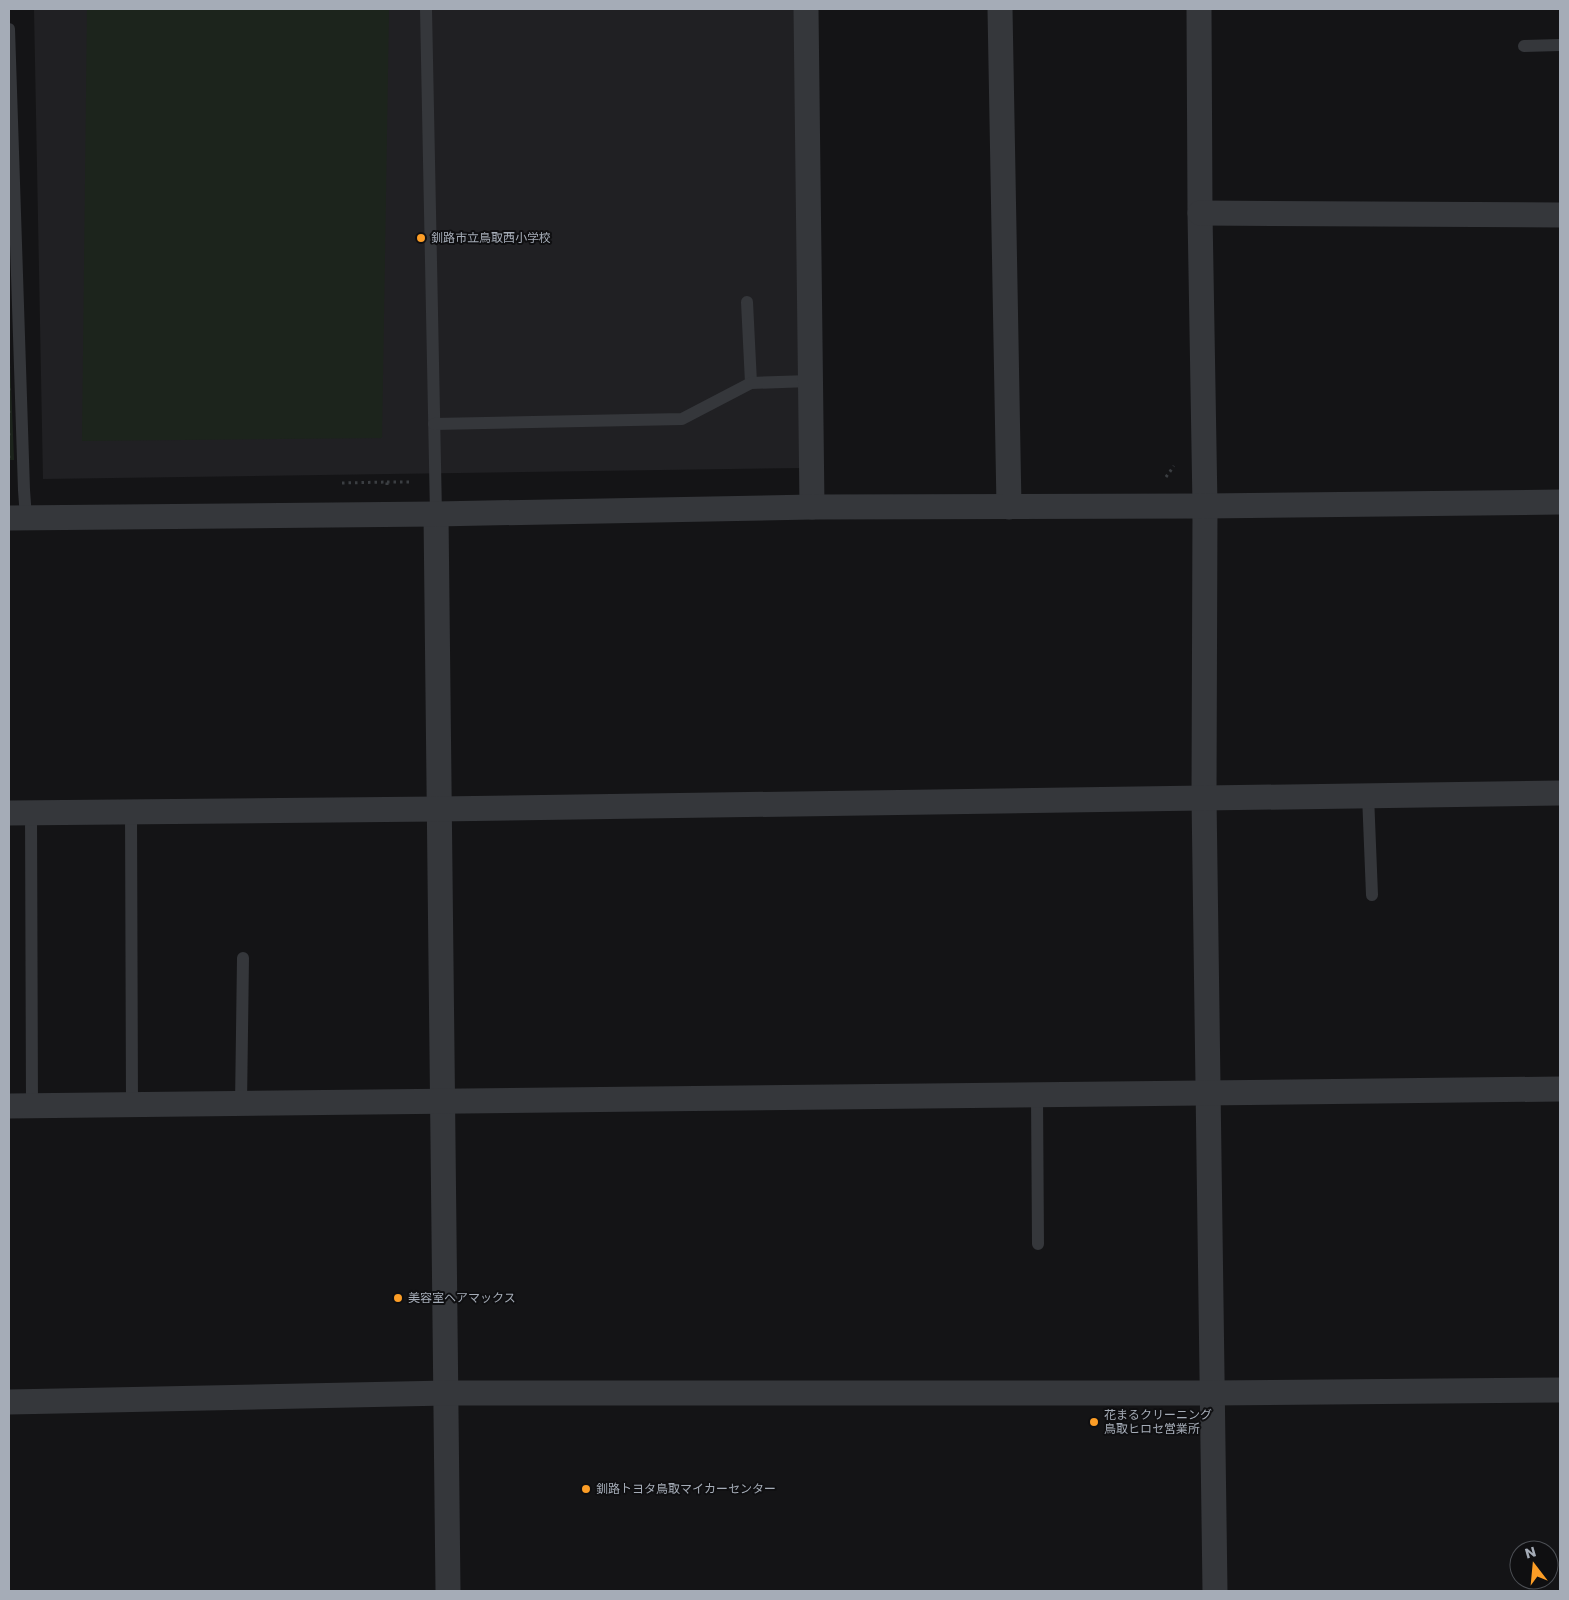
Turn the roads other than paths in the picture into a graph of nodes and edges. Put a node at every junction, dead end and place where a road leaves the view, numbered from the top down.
1 (426, 9) edge
2 (806, 9) edge
3 (1000, 9) edge
4 (1199, 9) edge
5 (9, 29) edge
6 (1560, 45) edge
7 (1524, 46) dead end
8 (1200, 213) junction
9 (1560, 215) edge
10 (747, 302) dead end
11 (810, 381) junction
12 (751, 382) junction
13 (434, 424) junction
14 (1560, 502) edge
15 (1205, 506) junction
16 (812, 507) junction
17 (1009, 507) junction
18 (436, 514) junction
19 (17, 518) edge
20 (1560, 793) edge
21 (1368, 795) junction
22 (1204, 797) junction
23 (438, 809) junction
24 (20, 812) edge
25 (131, 812) junction
26 (1372, 896) dead end
27 (243, 958) dead end
28 (1560, 1089) edge
29 (1207, 1095) junction
30 (1036, 1097) junction
31 (442, 1104) junction
32 (132, 1105) junction
33 (241, 1105) junction
34 (20, 1106) edge
35 (1038, 1244) dead end
36 (1560, 1390) edge
37 (446, 1393) junction
38 (1211, 1393) junction
39 (9, 1402) edge
40 (448, 1591) edge
41 (1215, 1591) edge

1 - 13 lane
2 - 11 street
3 - 17 street
4 - 8 street
5 - 19 lane
6 - 7 lane
8 - 9 street
8 - 15 street
10 - 12 lane
11 - 12 lane
11 - 16 street
12 - 13 lane
13 - 18 lane
14 - 15 street
15 - 17 street
15 - 22 street
16 - 17 street
16 - 18 street
18 - 19 street
18 - 23 street
20 - 21 street
21 - 22 street
21 - 26 lane
22 - 23 street
22 - 29 street
23 - 25 street
23 - 31 street
24 - 25 street
24 - 34 lane
25 - 32 lane
27 - 33 lane
28 - 29 street
29 - 30 street
29 - 38 street
30 - 31 street
30 - 35 lane
31 - 33 street
31 - 37 street
32 - 33 street
32 - 34 street
36 - 38 street
37 - 38 street
37 - 39 street
37 - 40 street
38 - 41 street

